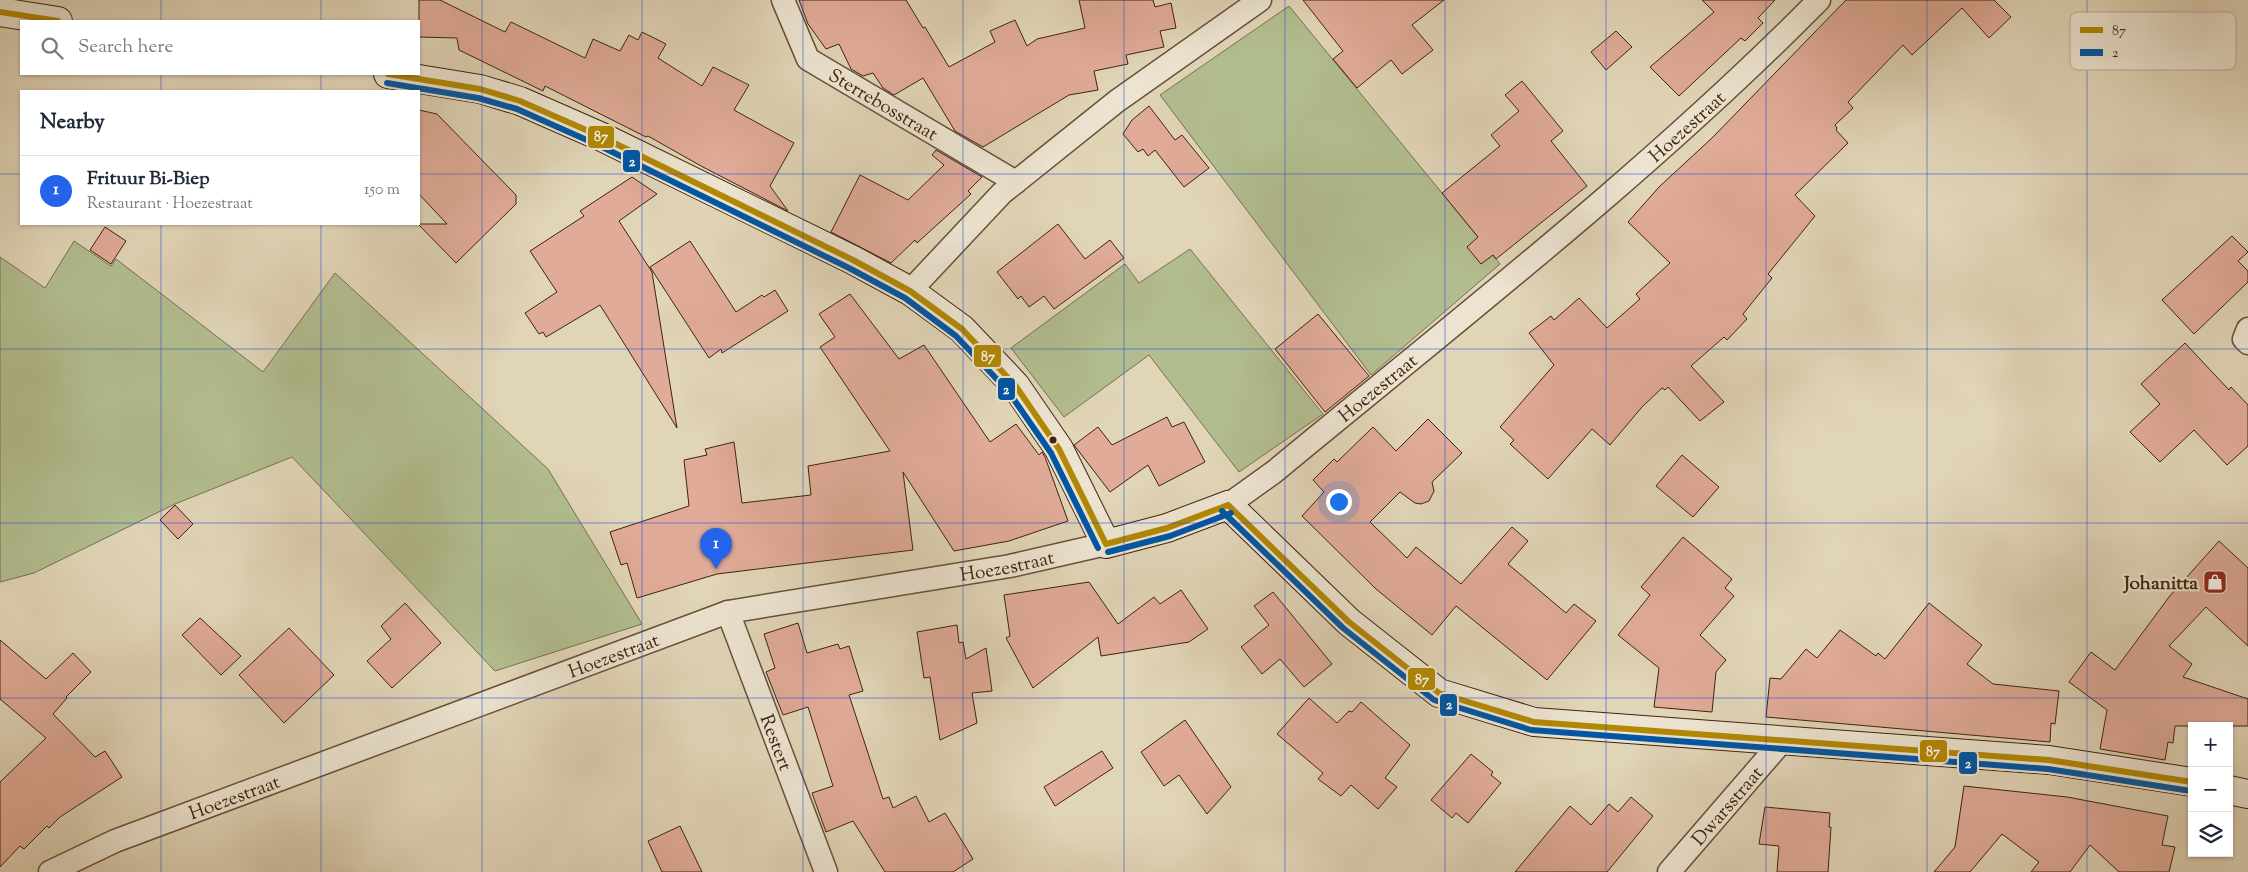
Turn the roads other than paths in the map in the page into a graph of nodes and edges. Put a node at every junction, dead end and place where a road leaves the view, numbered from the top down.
1 (783, 0) edge
2 (1260, 0) edge
3 (1819, 0) edge
4 (0, 12) edge
5 (52, 20) edge
6 (394, 75) edge
7 (1016, 182) junction
8 (910, 291) junction
9 (2248, 328) edge
10 (2248, 343) edge
11 (1228, 505) junction
12 (1106, 544) junction
13 (728, 612) junction
14 (1784, 739) junction
15 (2188, 781) edge
16 (2233, 791) edge
17 (2248, 794) edge
18 (50, 872) edge
19 (826, 872) edge
20 (1669, 872) edge

1 - 7 street, Sterrebosstraat
2 - 7 street
3 - 11 street, Hoezestraat
4 - 5 street
6 - 8 street
7 - 8 street
8 - 12 street
9 - 10 street
11 - 12 street, Hoezestraat
11 - 14 street
12 - 13 street, Hoezestraat
13 - 18 street, Hoezestraat
13 - 19 street, Restert
14 - 15 street
14 - 20 street, Dwarsstraat
16 - 17 street

